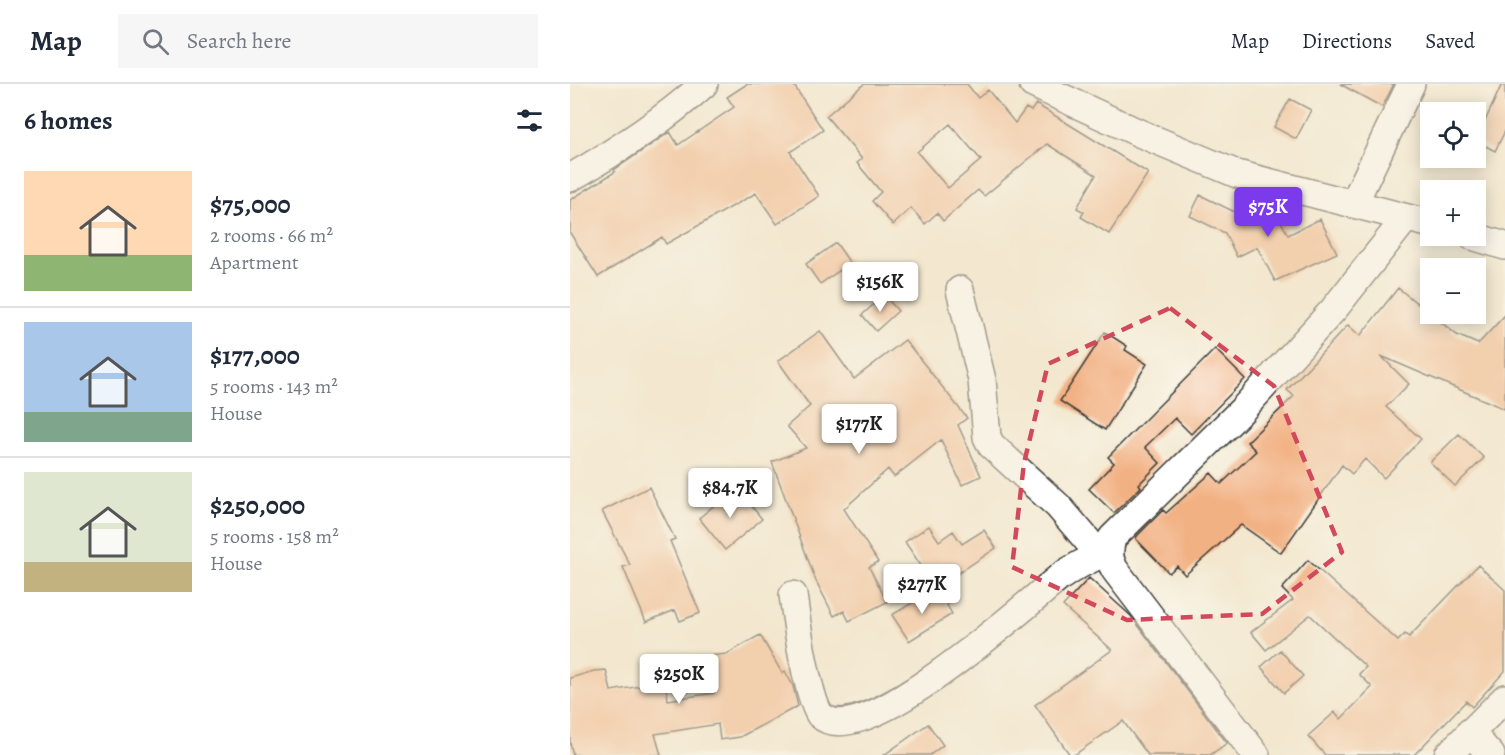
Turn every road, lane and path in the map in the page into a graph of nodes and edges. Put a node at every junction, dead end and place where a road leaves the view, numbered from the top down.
1 (704, 84) edge
2 (1033, 84) edge
3 (1411, 84) edge
4 (570, 178) edge
5 (1354, 203) junction
6 (1419, 221) edge
7 (1486, 240) edge
8 (1505, 246) edge
9 (960, 290) dead end
10 (1105, 553) junction
11 (793, 595) dead end
12 (1505, 698) edge
13 (1470, 732) junction
14 (1256, 755) edge
15 (1448, 755) edge
16 (1491, 755) edge

1 - 4 street
2 - 5 street
3 - 5 street
5 - 6 street
6 - 10 street
7 - 8 street
9 - 10 street
10 - 11 street
10 - 14 street
12 - 13 street
13 - 15 street
13 - 16 street

